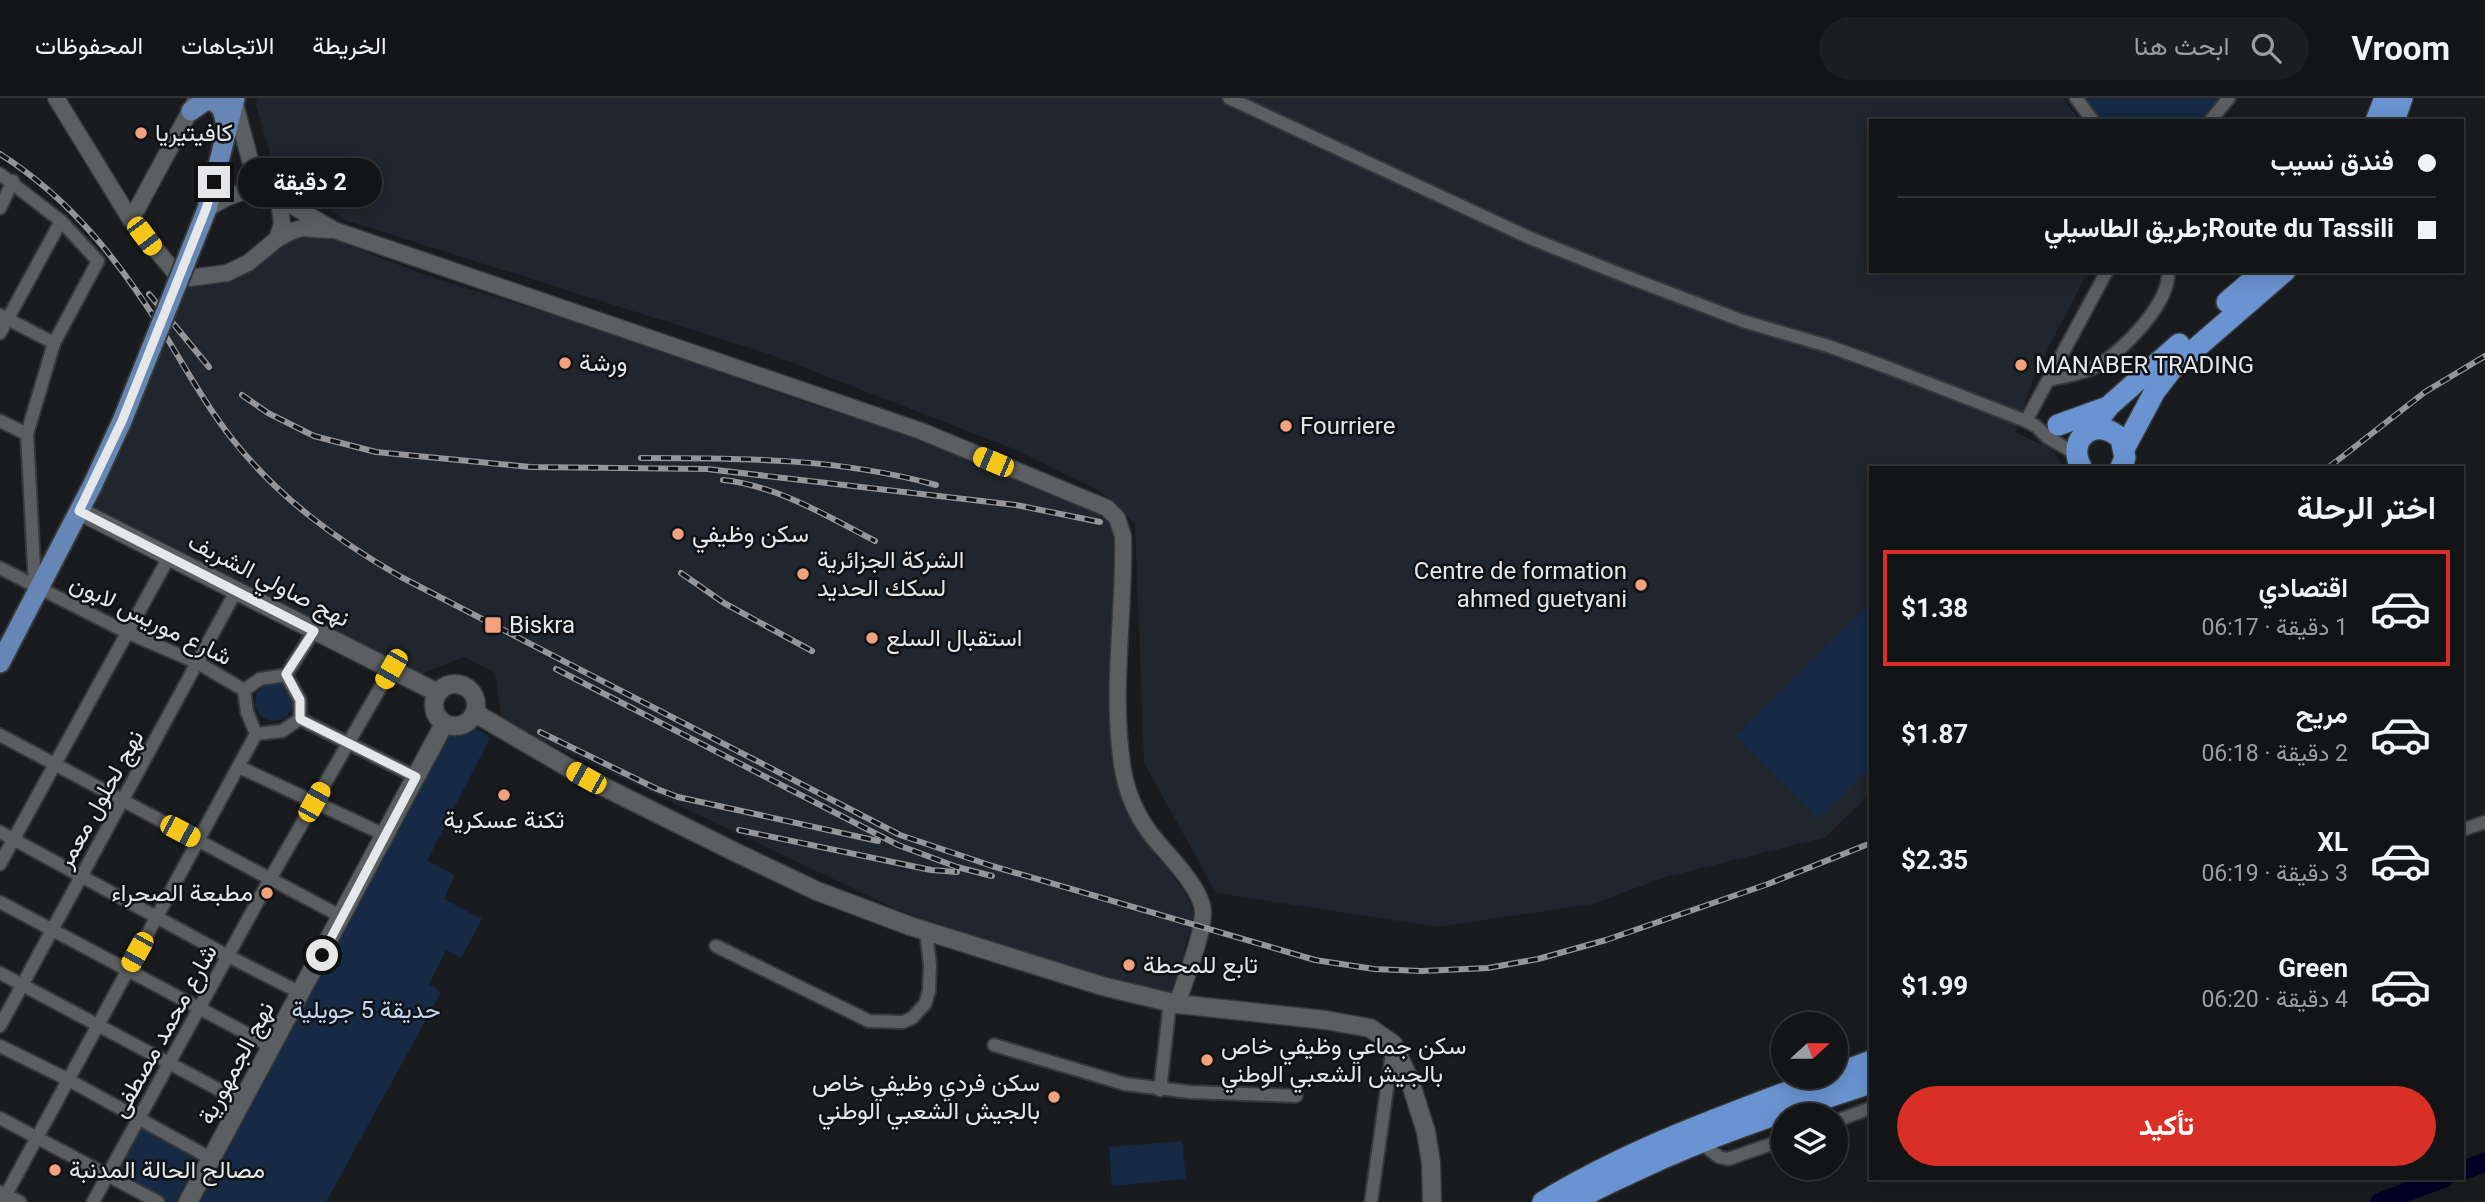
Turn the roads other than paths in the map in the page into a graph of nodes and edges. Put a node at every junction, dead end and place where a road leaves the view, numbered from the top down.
1 (1229, 98) edge
2 (2076, 98) edge
3 (2229, 98) edge
4 (2385, 98) edge
5 (2402, 98) edge
6 (234, 99) edge
7 (59, 101) edge
8 (194, 104) edge
9 (2092, 119) edge
10 (2212, 119) edge
11 (2377, 119) edge
12 (2395, 119) edge
13 (228, 128) junction
14 (0, 174) edge
15 (13, 181) junction
16 (265, 190) junction
17 (279, 200) junction
18 (0, 208) edge
19 (206, 209) junction
20 (131, 220) junction
21 (61, 221) junction
22 (334, 230) junction
23 (277, 239) junction
24 (2106, 273) edge
25 (2168, 273) edge
26 (2261, 273) edge
27 (2283, 273) edge
28 (4, 317) edge
29 (0, 333) edge
30 (54, 343) junction
31 (2049, 380) junction
32 (2109, 406) junction
33 (0, 421) edge
34 (2031, 423) junction
35 (2058, 425) junction
36 (2089, 431) junction
37 (27, 435) junction
38 (2123, 457) edge
39 (2079, 463) edge
40 (79, 511) junction
41 (169, 556) junction
42 (0, 568) edge
43 (37, 587) junction
44 (236, 591) junction
45 (314, 631) junction
46 (126, 632) junction
47 (0, 663) edge
48 (198, 663) junction
49 (391, 669) junction
50 (286, 674) junction
51 (244, 690) junction
52 (438, 693) junction
53 (475, 713) junction
54 (300, 719) junction
55 (444, 724) junction
56 (256, 734) junction
57 (0, 736) edge
58 (347, 743) junction
59 (55, 764) junction
60 (239, 767) junction
61 (416, 777) junction
62 (123, 801) junction
63 (314, 802) junction
64 (2485, 822) edge
65 (2464, 829) edge
66 (0, 832) edge
67 (385, 835) junction
68 (14, 839) junction
69 (199, 841) junction
70 (0, 864) edge
71 (81, 876) junction
72 (270, 879) junction
73 (0, 902) edge
74 (156, 917) junction
75 (342, 917) junction
76 (51, 931) junction
77 (926, 931) junction
78 (716, 946) dead end
79 (228, 956) junction
80 (127, 970) junction
81 (0, 973) edge
82 (21, 985) junction
83 (301, 993) junction
84 (1174, 1003) junction
85 (200, 1008) junction
86 (98, 1024) junction
87 (0, 1026) edge
88 (1393, 1044) junction
89 (994, 1045) dead end
90 (0, 1046) edge
91 (272, 1047) junction
92 (1869, 1061) edge
93 (169, 1063) junction
94 (1848, 1069) edge
95 (67, 1079) junction
96 (1869, 1084) edge
97 (1795, 1089) edge
98 (1160, 1090) junction
99 (1296, 1096) dead end
100 (1385, 1096) junction
101 (1416, 1098) junction
102 (243, 1102) junction
103 (1869, 1109) edge
104 (1848, 1117) edge
105 (0, 1118) edge
106 (140, 1119) junction
107 (37, 1138) junction
108 (1700, 1142) junction
109 (1771, 1144) edge
110 (212, 1159) junction
111 (108, 1176) junction
112 (3, 1196) edge
113 (20, 1202) edge
114 (93, 1202) edge
115 (158, 1202) edge
116 (188, 1202) edge
117 (1371, 1202) edge
118 (1432, 1202) edge
119 (1543, 1202) edge
120 (1574, 1202) edge

1 - 34 street
2 - 9 street
3 - 10 street
4 - 11 highway
5 - 12 highway
6 - 13 main road
6 - 16 street
7 - 20 street
8 - 13 main road
8 - 20 street
13 - 19 main road
14 - 15 street
15 - 18 street
15 - 21 street
16 - 17 street
16 - 19 street
17 - 22 street
17 - 23 street
19 - 40 main road, bridge
20 - 23 street
21 - 28 street
21 - 30 street
22 - 23 street
22 - 84 street
24 - 31 street
25 - 31 street
26 - 32 highway
27 - 38 highway
28 - 29 street
28 - 30 street
30 - 37 street
31 - 34 street
32 - 35 highway
32 - 36 highway
33 - 37 street
34 - 35 street
34 - 39 street
35 - 36 street
36 - 38 highway
36 - 39 highway
37 - 43 street
40 - 41 main road, نهج صاولي الشربف
40 - 43 main road
41 - 44 main road, نهج صاولي الشربف
41 - 46 street
42 - 43 street, شارع موريس لابون
43 - 46 street, شارع موريس لابون
43 - 47 main road
44 - 45 main road, نهج صاولي الشربف
44 - 48 street, نهج لحلول معمر
45 - 49 main road, نهج صاولي الشربف
45 - 50 street
46 - 48 street, شارع موريس لابون
46 - 59 street
48 - 51 street, شارع موريس لابون
48 - 62 street, نهج لحلول معمر
49 - 52 main road, نهج صاولي الشربف
49 - 58 street, شارع محمد مصطفى
50 - 51 street, شارع موريس لابون
50 - 54 street
51 - 56 street, شارع موريس لابون
52 - 53 main road
52 - 55 main road
53 - 55 main road
53 - 77 main road
54 - 56 street
54 - 58 street
55 - 61 main road, نهج الجمهورية
56 - 60 street
57 - 59 street
58 - 61 street
58 - 63 street, شارع محمد مصطفى
59 - 62 street
59 - 68 street
60 - 63 street
60 - 69 street
61 - 67 main road, نهج الجمهورية
62 - 69 street
62 - 71 street, نهج لحلول معمر
63 - 67 street
63 - 72 street, شارع محمد مصطفى
64 - 65 street
66 - 68 street
67 - 75 main road, نهج الجمهورية
68 - 70 street
68 - 71 street
69 - 72 street
69 - 74 street
71 - 74 street
71 - 76 street, نهج لحلول معمر
72 - 75 street
72 - 79 street, شارع محمد مصطفى
73 - 76 street
74 - 79 street
74 - 80 street
75 - 83 main road, نهج الجمهورية
76 - 80 street
76 - 82 street, نهج لحلول معمر
77 - 78 street
77 - 84 main road
79 - 83 street
79 - 85 street, شارع محمد مصطفى
80 - 85 street
80 - 86 street
81 - 82 street
82 - 86 street
82 - 87 street, نهج لحلول معمر
83 - 91 main road, نهج الجمهورية
84 - 88 main road
84 - 98 street
85 - 91 street
85 - 93 street, شارع محمد مصطفى
86 - 93 street
86 - 95 street
88 - 100 street
88 - 101 main road
89 - 98 street
90 - 95 street
91 - 102 main road, نهج الجمهورية
92 - 94 highway
93 - 102 street
93 - 106 street, شارع محمد مصطفى
95 - 106 street
95 - 107 street
96 - 108 highway
97 - 119 highway
98 - 99 street
100 - 101 street
100 - 117 street
101 - 118 main road
102 - 110 main road, نهج الجمهورية
103 - 104 street
105 - 107 street
106 - 110 street
106 - 111 street, شارع محمد مصطفى
107 - 111 street
107 - 112 street
108 - 109 street
108 - 120 highway
110 - 116 main road, نهج الجمهورية
111 - 114 street, شارع محمد مصطفى
111 - 115 street
112 - 113 street

